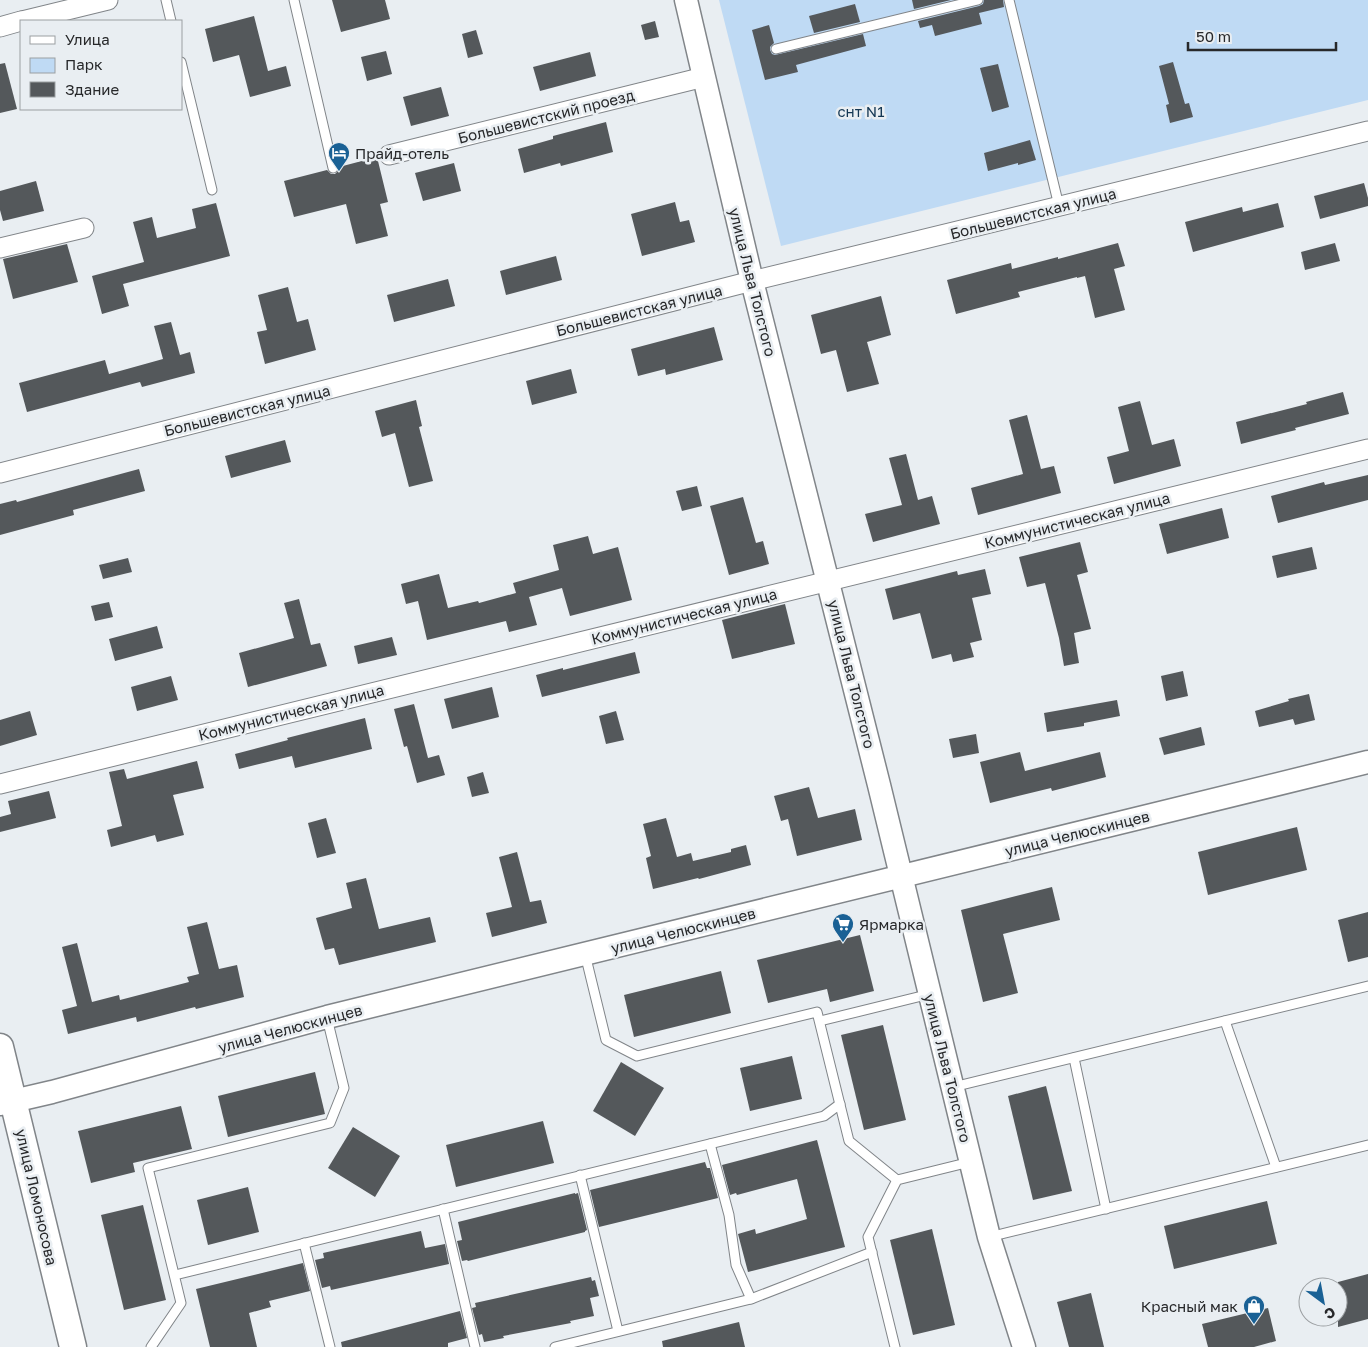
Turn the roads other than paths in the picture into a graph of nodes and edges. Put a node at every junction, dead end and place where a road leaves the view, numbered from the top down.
1 (108, 0) edge
2 (166, 0) edge
3 (294, 0) edge
4 (686, 0) edge
5 (978, 0) edge
6 (1010, 0) edge
7 (26, 20) edge
8 (171, 20) edge
9 (20, 22) edge
10 (0, 27) edge
11 (776, 49) dead end
12 (182, 66) edge
13 (704, 78) junction
14 (1368, 131) edge
15 (389, 155) dead end
16 (333, 168) dead end
17 (212, 190) dead end
18 (1059, 206) junction
19 (84, 228) dead end
20 (0, 248) edge
21 (752, 281) junction
22 (1368, 449) edge
23 (0, 473) edge
24 (828, 581) junction
25 (1368, 762) edge
26 (0, 784) edge
27 (901, 877) junction
28 (585, 954) junction
29 (1368, 986) edge
30 (930, 994) junction
31 (327, 1018) junction
32 (820, 1021) junction
33 (1225, 1021) junction
34 (0, 1047) edge
35 (1074, 1058) junction
36 (953, 1087) junction
37 (7, 1102) edge
38 (840, 1104) junction
39 (710, 1144) junction
40 (1368, 1145) edge
41 (971, 1162) junction
42 (1276, 1167) junction
43 (580, 1175) junction
44 (897, 1180) junction
45 (443, 1209) junction
46 (1106, 1209) junction
47 (989, 1237) junction
48 (304, 1243) junction
49 (872, 1252) junction
50 (174, 1275) junction
51 (751, 1299) junction
52 (618, 1332) junction
53 (73, 1347) edge
54 (151, 1347) edge
55 (330, 1347) edge
56 (475, 1347) edge
57 (555, 1347) edge
58 (895, 1347) edge
59 (1024, 1347) edge

1 - 7 street
2 - 8 lane
3 - 16 lane
4 - 13 street, улица Льва Толстого
5 - 11 lane
6 - 18 lane
9 - 10 street
12 - 17 lane
13 - 15 street, Большевистский проезд
13 - 21 street, улица Льва Толстого
14 - 18 street, Большевистская улица
18 - 21 street, Большевистская улица
19 - 20 street
21 - 23 street, Большевистская улица
21 - 24 street, улица Льва Толстого
22 - 24 street, Коммунистическая улица
24 - 26 street, Коммунистическая улица
24 - 27 street, улица Льва Толстого
25 - 27 street, улица Челюскинцев
27 - 28 street, улица Челюскинцев
27 - 30 street, улица Льва Толстого
28 - 31 street, улица Челюскинцев
28 - 32 lane
29 - 33 lane
30 - 32 lane
30 - 36 street, улица Льва Толстого
31 - 37 street, улица Челюскинцев
31 - 50 lane
32 - 38 lane
33 - 35 lane
33 - 42 lane
34 - 37 main road, улица Ломоносова
35 - 36 lane
35 - 46 lane
36 - 41 street, улица Льва Толстого
37 - 53 main road, улица Ломоносова
38 - 39 lane
38 - 44 lane
39 - 43 lane
39 - 51 lane
40 - 42 lane
41 - 44 lane
41 - 47 street, улица Льва Толстого
42 - 46 lane
43 - 45 lane
43 - 52 lane
44 - 49 lane
45 - 48 lane
45 - 56 lane
46 - 47 lane
47 - 59 street, улица Льва Толстого
48 - 50 lane
48 - 55 lane
49 - 51 lane
49 - 58 lane
50 - 54 lane
51 - 52 lane
52 - 57 lane

